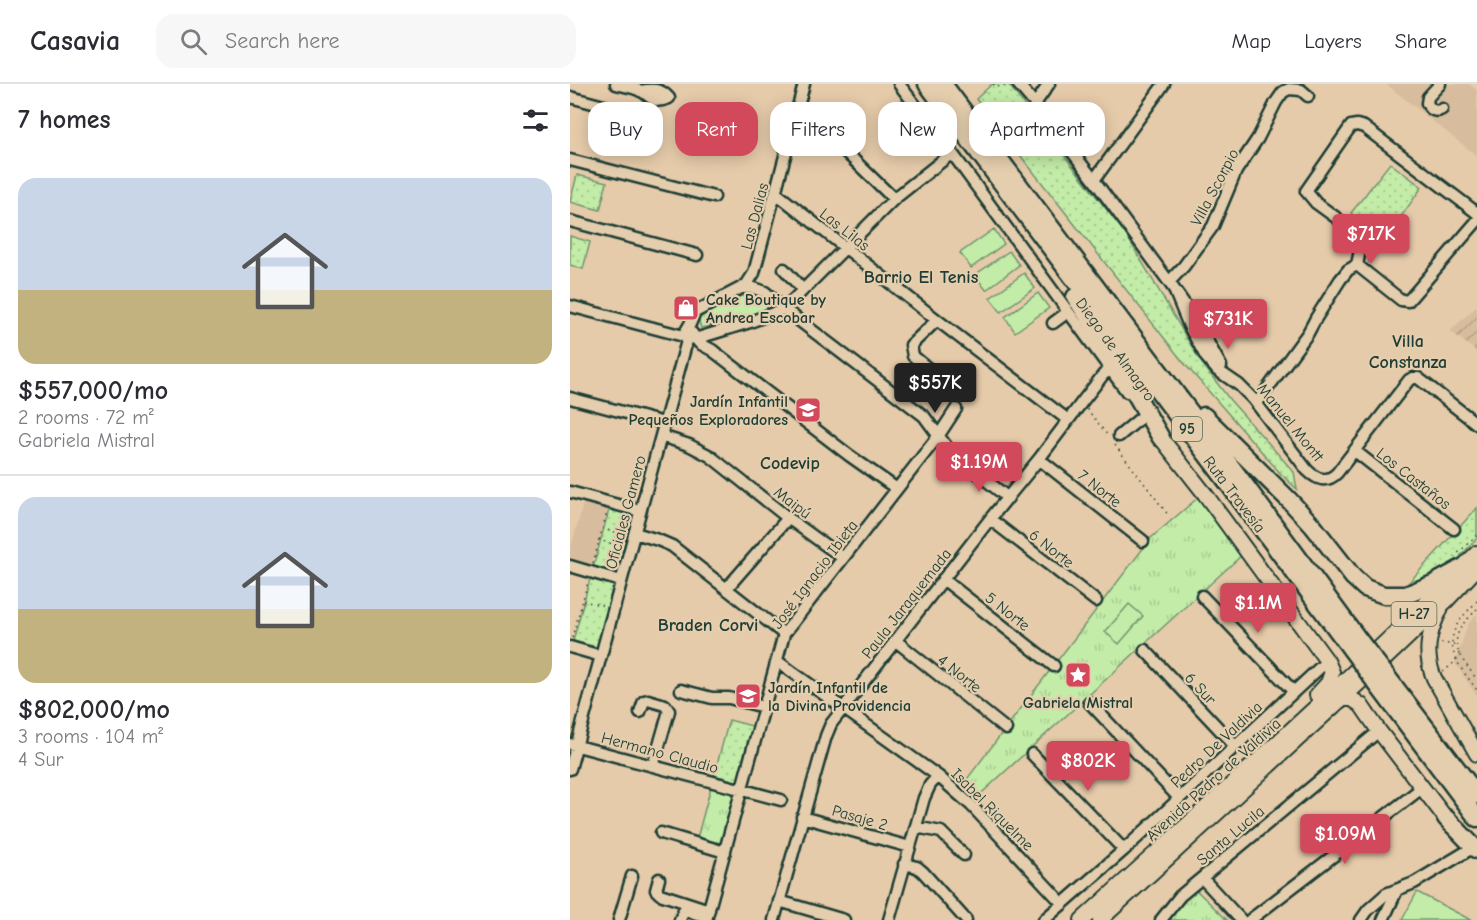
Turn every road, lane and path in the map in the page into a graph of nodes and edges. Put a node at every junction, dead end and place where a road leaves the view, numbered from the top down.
1 (616, 84) edge
2 (804, 84) edge
3 (899, 84) edge
4 (927, 84) edge
5 (943, 84) edge
6 (951, 84) edge
7 (993, 84) edge
8 (1011, 84) edge
9 (1018, 84) edge
10 (1049, 84) edge
11 (1164, 84) edge
12 (1440, 84) edge
13 (640, 91) dead end
14 (1308, 96) dead end
15 (570, 97) edge
16 (589, 102) edge
17 (800, 102) edge
18 (913, 102) edge
19 (1033, 102) edge
20 (1036, 102) edge
21 (961, 107) junction
22 (1442, 108) dead end
23 (786, 156) edge
24 (850, 156) edge
25 (948, 156) edge
26 (954, 156) edge
27 (1075, 156) edge
28 (570, 160) edge
29 (1094, 180) junction
30 (776, 193) junction
31 (714, 197) dead end
32 (894, 199) junction
33 (1022, 209) junction
34 (1477, 213) edge
35 (570, 221) edge
36 (1477, 221) edge
37 (845, 248) junction
38 (697, 255) dead end
39 (1357, 265) junction
40 (757, 266) junction
41 (784, 269) dead end
42 (1172, 287) junction
43 (741, 288) junction
44 (803, 290) junction
45 (765, 292) junction
46 (570, 306) edge
47 (784, 309) junction
48 (1068, 312) junction
49 (937, 320) junction
50 (1053, 323) dead end
51 (692, 334) junction
52 (1110, 369) junction
53 (1166, 380) junction
54 (946, 383) dead end
55 (570, 398) edge
56 (1082, 402) junction
57 (1257, 403) junction
58 (956, 409) dead end
59 (1144, 415) junction
60 (1068, 420) junction
61 (664, 423) junction
62 (1477, 424) edge
63 (939, 435) junction
64 (661, 436) junction
65 (1119, 436) dead end
66 (1161, 438) junction
67 (1355, 450) junction
68 (1039, 459) junction
69 (897, 489) junction
70 (570, 492) edge
71 (1008, 498) junction
72 (610, 503) junction
73 (640, 511) junction
74 (1169, 516) dead end
75 (788, 518) junction
76 (990, 519) junction
77 (602, 529) junction
78 (1454, 529) dead end
79 (634, 535) junction
80 (599, 540) junction
81 (1143, 541) dead end
82 (630, 549) junction
83 (1477, 553) edge
84 (843, 558) junction
85 (570, 566) edge
86 (1470, 568) edge
87 (591, 572) junction
88 (943, 579) junction
89 (621, 581) junction
90 (727, 588) junction
91 (1202, 596) dead end
92 (583, 600) junction
93 (1096, 601) dead end
94 (1446, 601) junction
95 (1477, 601) edge
96 (614, 608) junction
97 (1477, 609) edge
98 (784, 634) junction
99 (896, 641) junction
100 (1429, 641) junction
101 (1451, 645) junction
102 (1455, 645) junction
103 (1356, 646) junction
104 (570, 647) edge
105 (1144, 650) dead end
106 (1459, 652) junction
107 (601, 656) junction
108 (777, 661) junction
109 (1327, 661) junction
110 (1456, 661) junction
111 (1369, 665) junction
112 (1054, 666) dead end
113 (1434, 678) junction
114 (1477, 680) edge
115 (1384, 683) junction
116 (681, 690) dead end
117 (1477, 690) edge
118 (1294, 692) junction
119 (1341, 699) junction
120 (1089, 702) dead end
121 (764, 707) junction
122 (843, 708) junction
123 (640, 712) dead end
124 (1006, 729) dead end
125 (1379, 732) junction
126 (573, 745) edge
127 (1235, 746) junction
128 (1032, 754) dead end
129 (1477, 754) edge
130 (653, 766) junction
131 (570, 770) edge
132 (1245, 772) junction
133 (938, 776) junction
134 (1423, 787) junction
135 (742, 789) junction
136 (1477, 795) edge
137 (1179, 798) junction
138 (781, 800) dead end
139 (802, 817) junction
140 (1446, 818) joint
141 (1477, 818) edge
142 (916, 827) junction
143 (661, 832) dead end
144 (910, 847) junction
145 (1124, 850) junction
146 (725, 852) junction
147 (1474, 853) edge
148 (964, 855) dead end
149 (904, 864) junction
150 (632, 876) dead end
151 (1202, 878) junction
152 (659, 879) dead end
153 (1397, 890) junction
154 (779, 901) junction
155 (1063, 903) junction
156 (707, 916) edge
157 (620, 920) edge
158 (680, 920) edge
159 (774, 920) edge
160 (844, 920) edge
161 (889, 920) edge
162 (966, 920) edge
163 (1044, 920) edge
164 (1082, 920) edge
165 (1100, 920) edge
166 (1161, 920) edge
167 (1241, 920) edge
168 (1250, 920) edge
169 (1361, 920) edge
170 (1383, 920) edge

1 - 13 street
2 - 17 street, Las Dalias
3 - 18 street, Diego de Almagro
4 - 33 highway, Ruta Travesía / 95
5 - 21 highway, Ruta Travesía / 95
6 - 21 highway
7 - 8 path
9 - 19 street, Manuel Montt
10 - 20 street
11 - 29 street
12 - 22 street
14 - 42 street, Villa Scorpio
15 - 16 street
21 - 53 highway, Ruta Travesía / 95
23 - 30 street, Las Dalias
24 - 32 street
25 - 32 street
26 - 48 street, Diego de Almagro
27 - 29 street, Manuel Montt
28 - 31 street
29 - 42 street, Manuel Montt
30 - 37 street, Las Lilas
30 - 40 street, Las Dalias
32 - 37 street
33 - 66 highway
33 - 103 highway, Ruta Travesía / 95
34 - 39 street
35 - 38 street
36 - 39 street
37 - 44 street
37 - 49 street, Las Lilas
39 - 57 street
40 - 43 street, Las Dalias
40 - 45 street
41 - 44 street
42 - 57 street, Manuel Montt
43 - 45 street
43 - 51 street, Las Dalias
44 - 47 street
45 - 47 street
46 - 51 street
47 - 51 street
47 - 63 street
48 - 50 street
48 - 52 street, Diego de Almagro
49 - 54 street
49 - 60 street, Las Lilas
51 - 61 street, Oficiales Gamero
51 - 69 street
52 - 56 street, Paula Jaraquemada
52 - 59 street, Diego de Almagro
53 - 86 highway
53 - 103 highway, Ruta Travesía / 95
55 - 61 street
56 - 60 street, Paula Jaraquemada
56 - 74 path
57 - 67 street, Manuel Montt
58 - 63 street, José Ignacio Ibieta
59 - 65 street
59 - 66 street, Diego de Almagro
60 - 68 street, Paula Jaraquemada
61 - 64 street, Oficiales Gamero
62 - 67 street, Manuel Montt
63 - 69 street, José Ignacio Ibieta
63 - 71 street
64 - 73 street, Oficiales Gamero
64 - 75 street, Maipú
66 - 109 main road, Diego de Almagro
67 - 78 street, Los Castaños
68 - 71 street, Paula Jaraquemada
68 - 81 street, 7 Norte
69 - 84 street, José Ignacio Ibieta
70 - 72 street
71 - 76 street, Paula Jaraquemada
72 - 73 street
72 - 77 path
73 - 79 street, Oficiales Gamero
75 - 84 street, Maipú
75 - 90 street
76 - 88 street, Paula Jaraquemada
76 - 93 street, 6 Norte
77 - 79 path
77 - 80 path
79 - 82 street, Oficiales Gamero
79 - 90 street
80 - 82 path
80 - 87 path
82 - 89 street, Oficiales Gamero
83 - 86 main road, H-27
84 - 98 street, José Ignacio Ibieta
85 - 87 street
86 - 94 main road, H-27
86 - 111 main road, H-27
87 - 89 street
87 - 92 path
88 - 99 street, Paula Jaraquemada
88 - 112 street, 5 Norte
89 - 96 street, Oficiales Gamero
90 - 98 street
91 - 118 street
92 - 96 path
92 - 104 path
94 - 100 main road
94 - 111 main road, H-27
95 - 101 path
96 - 107 street, Oficiales Gamero
97 - 102 path
98 - 108 street, José Ignacio Ibieta
99 - 122 street, Paula Jaraquemada
99 - 124 street, 4 Norte
100 - 101 path
100 - 113 main road
101 - 102 path
101 - 110 path
102 - 106 path
103 - 115 highway, Ruta Travesía / 95, bridge
104 - 107 street
105 - 127 street, 6 Sur
106 - 110 path
106 - 114 path
107 - 126 street, Oficiales Gamero
108 - 121 street, José Ignacio Ibieta
108 - 122 street, Isabel Riquelme
109 - 118 street, Pedro De Valdivia
109 - 132 main road
110 - 113 path
110 - 117 path
111 - 119 main road, Avenida Pedro de Valdivia
111 - 132 main road, Avenida Pedro de Valdivia
113 - 129 main road
115 - 136 highway, Ruta Travesía / 95
115 - 141 highway, Ruta Travesía / 95
116 - 121 street
118 - 127 street, Pedro De Valdivia
119 - 125 main road
119 - 165 main road, Avenida Pedro de Valdivia
120 - 137 street
121 - 135 street, José Ignacio Ibieta
122 - 133 street, Isabel Riquelme
122 - 139 street, Paula Jaraquemada
123 - 130 street
125 - 134 main road
125 - 151 street, Santa Lucila
126 - 130 street, Hermano Claudio
126 - 131 street, Oficiales Gamero
127 - 137 street, Pedro De Valdivia
128 - 145 street
130 - 135 street, Hermano Claudio
132 - 164 main road, Avenida Pedro de Valdivia
133 - 142 street
133 - 155 street, Isabel Riquelme
134 - 140 main road
134 - 168 street
135 - 138 street, Hermano Claudio
135 - 146 street, José Ignacio Ibieta
137 - 145 street, Pedro De Valdivia
139 - 144 street, Pasaje 2
139 - 154 street, Paula Jaraquemada
140 - 147 highway
142 - 144 street
142 - 148 street
143 - 146 street
144 - 149 street
145 - 155 street, Pedro De Valdivia
146 - 156 street, José Ignacio Ibieta
147 - 153 street
149 - 161 street
149 - 162 street
150 - 157 street
151 - 166 street, Santa Lucila
151 - 167 street
152 - 156 street
153 - 169 street
153 - 170 street
154 - 159 street, Paula Jaraquemada
154 - 160 street
155 - 163 street, Pedro De Valdivia
156 - 158 street

